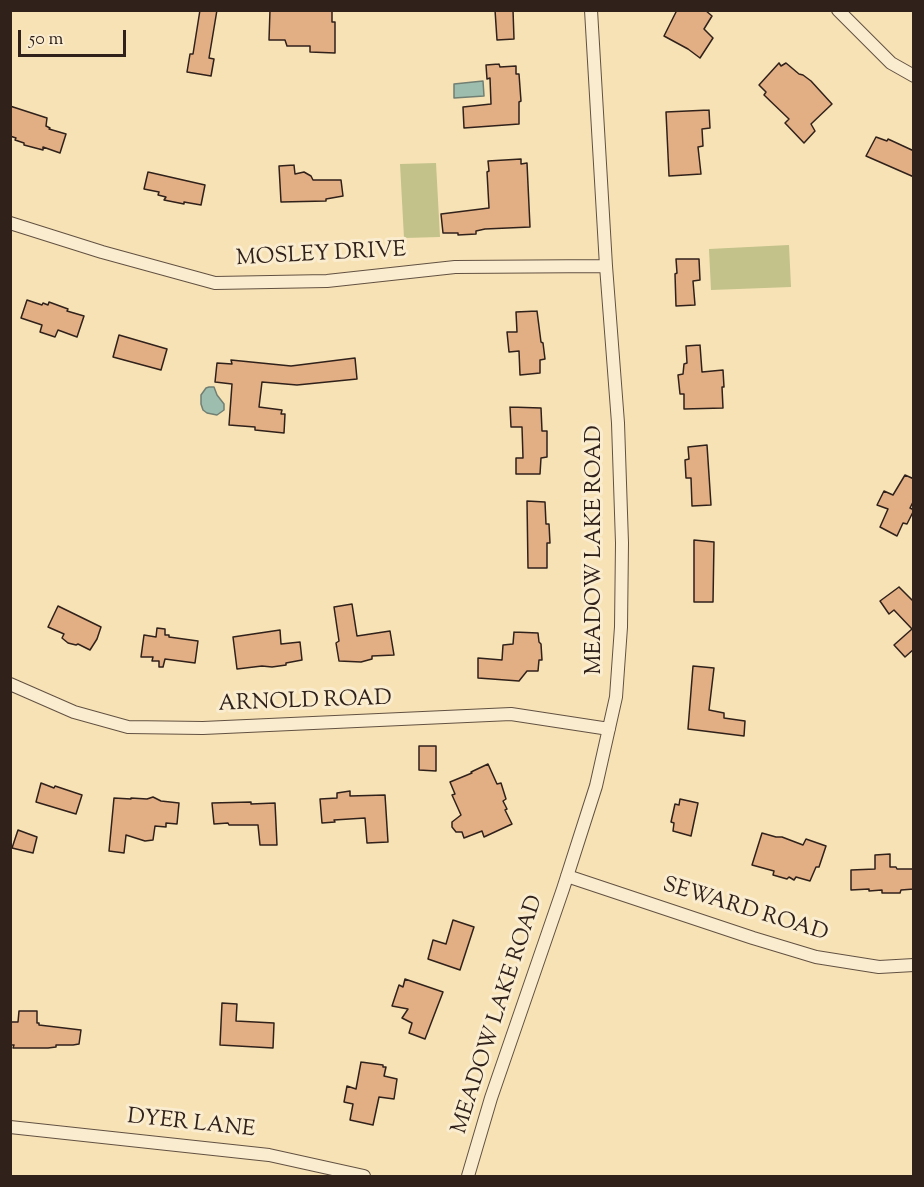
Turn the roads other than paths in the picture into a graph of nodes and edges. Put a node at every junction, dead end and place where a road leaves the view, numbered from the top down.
1 (591, 10) edge
2 (838, 10) edge
3 (914, 76) edge
4 (10, 223) edge
5 (606, 266) junction
6 (10, 684) edge
7 (609, 729) junction
8 (567, 876) junction
9 (914, 965) edge
10 (10, 1127) edge
11 (364, 1176) edge
12 (468, 1176) edge

1 - 5 street, MEADOW LAKE ROAD
2 - 3 street
4 - 5 street, MOSLEY DRIVE
5 - 7 street, MEADOW LAKE ROAD
6 - 7 street, ARNOLD ROAD
7 - 8 street, MEADOW LAKE ROAD
8 - 9 street, SEWARD ROAD
8 - 12 street, MEADOW LAKE ROAD
10 - 11 street, DYER LANE

